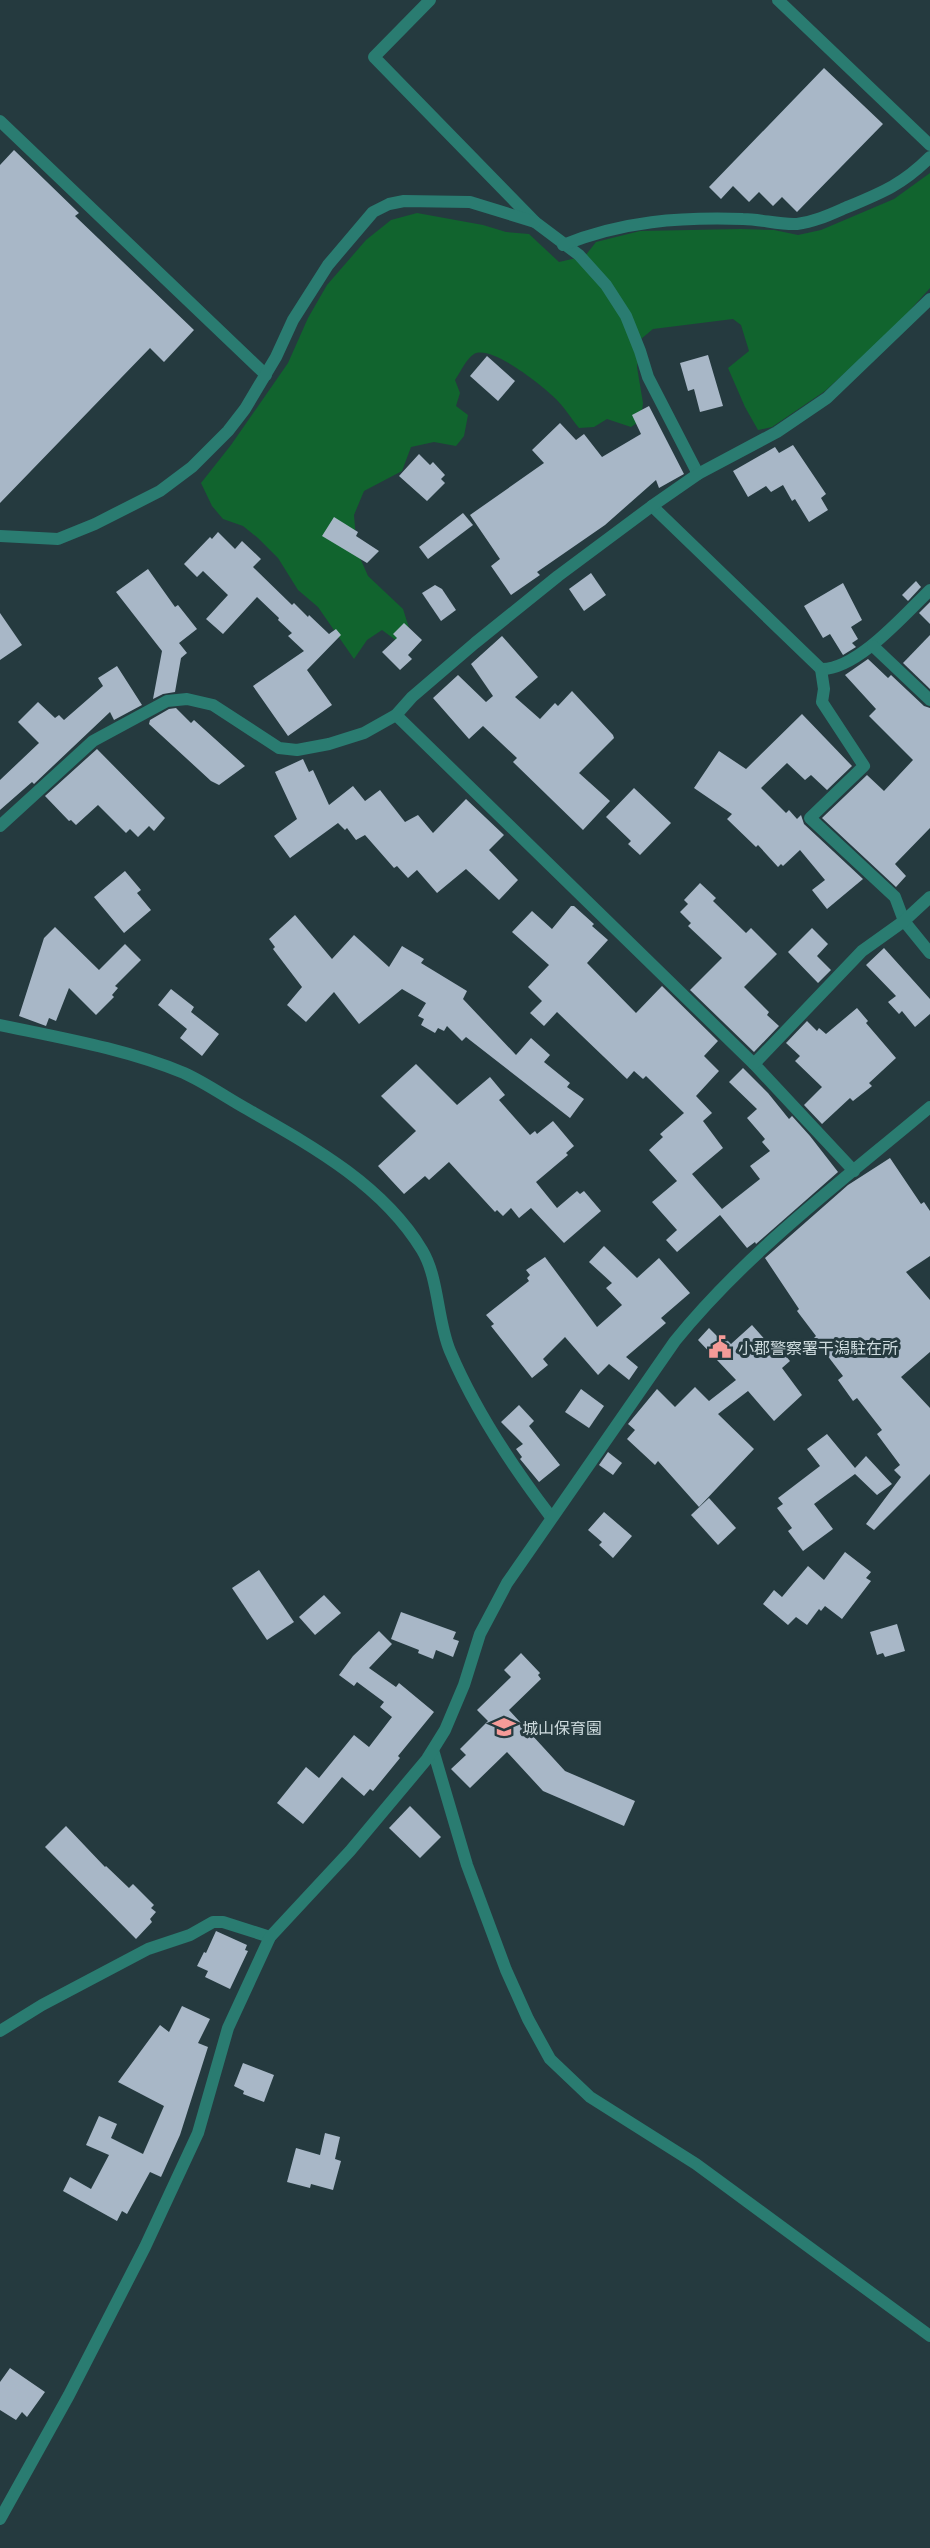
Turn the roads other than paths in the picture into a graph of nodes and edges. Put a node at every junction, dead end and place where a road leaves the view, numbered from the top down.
1 (430, 0) edge
2 (778, 0) edge
3 (0, 121) edge
4 (930, 145) edge
5 (930, 157) edge
6 (535, 222) junction
7 (563, 244) junction
8 (930, 298) edge
9 (266, 375) junction
10 (698, 474) junction
11 (652, 506) junction
12 (0, 536) edge
13 (930, 590) edge
14 (873, 646) junction
15 (821, 669) junction
16 (930, 699) edge
17 (396, 715) junction
18 (0, 826) edge
19 (930, 897) edge
20 (904, 921) junction
21 (930, 953) edge
22 (0, 1025) edge
23 (754, 1064) junction
24 (930, 1107) edge
25 (854, 1171) junction
26 (551, 1517) junction
27 (432, 1750) junction
28 (270, 1937) junction
29 (0, 2031) edge
30 (930, 2336) edge
31 (0, 2519) edge

1 - 6 street
2 - 4 street
3 - 9 street
5 - 7 street
6 - 7 street
6 - 9 street
7 - 10 street
8 - 10 street
9 - 12 street
10 - 11 street
11 - 15 street
11 - 17 street
13 - 14 street
14 - 15 street
14 - 16 street
15 - 20 street
17 - 18 street
17 - 23 street
19 - 20 street
20 - 21 street
20 - 23 street
22 - 26 street
23 - 25 street
24 - 25 street
25 - 26 street
26 - 27 street
27 - 28 street
27 - 30 street
28 - 29 street
28 - 31 street

